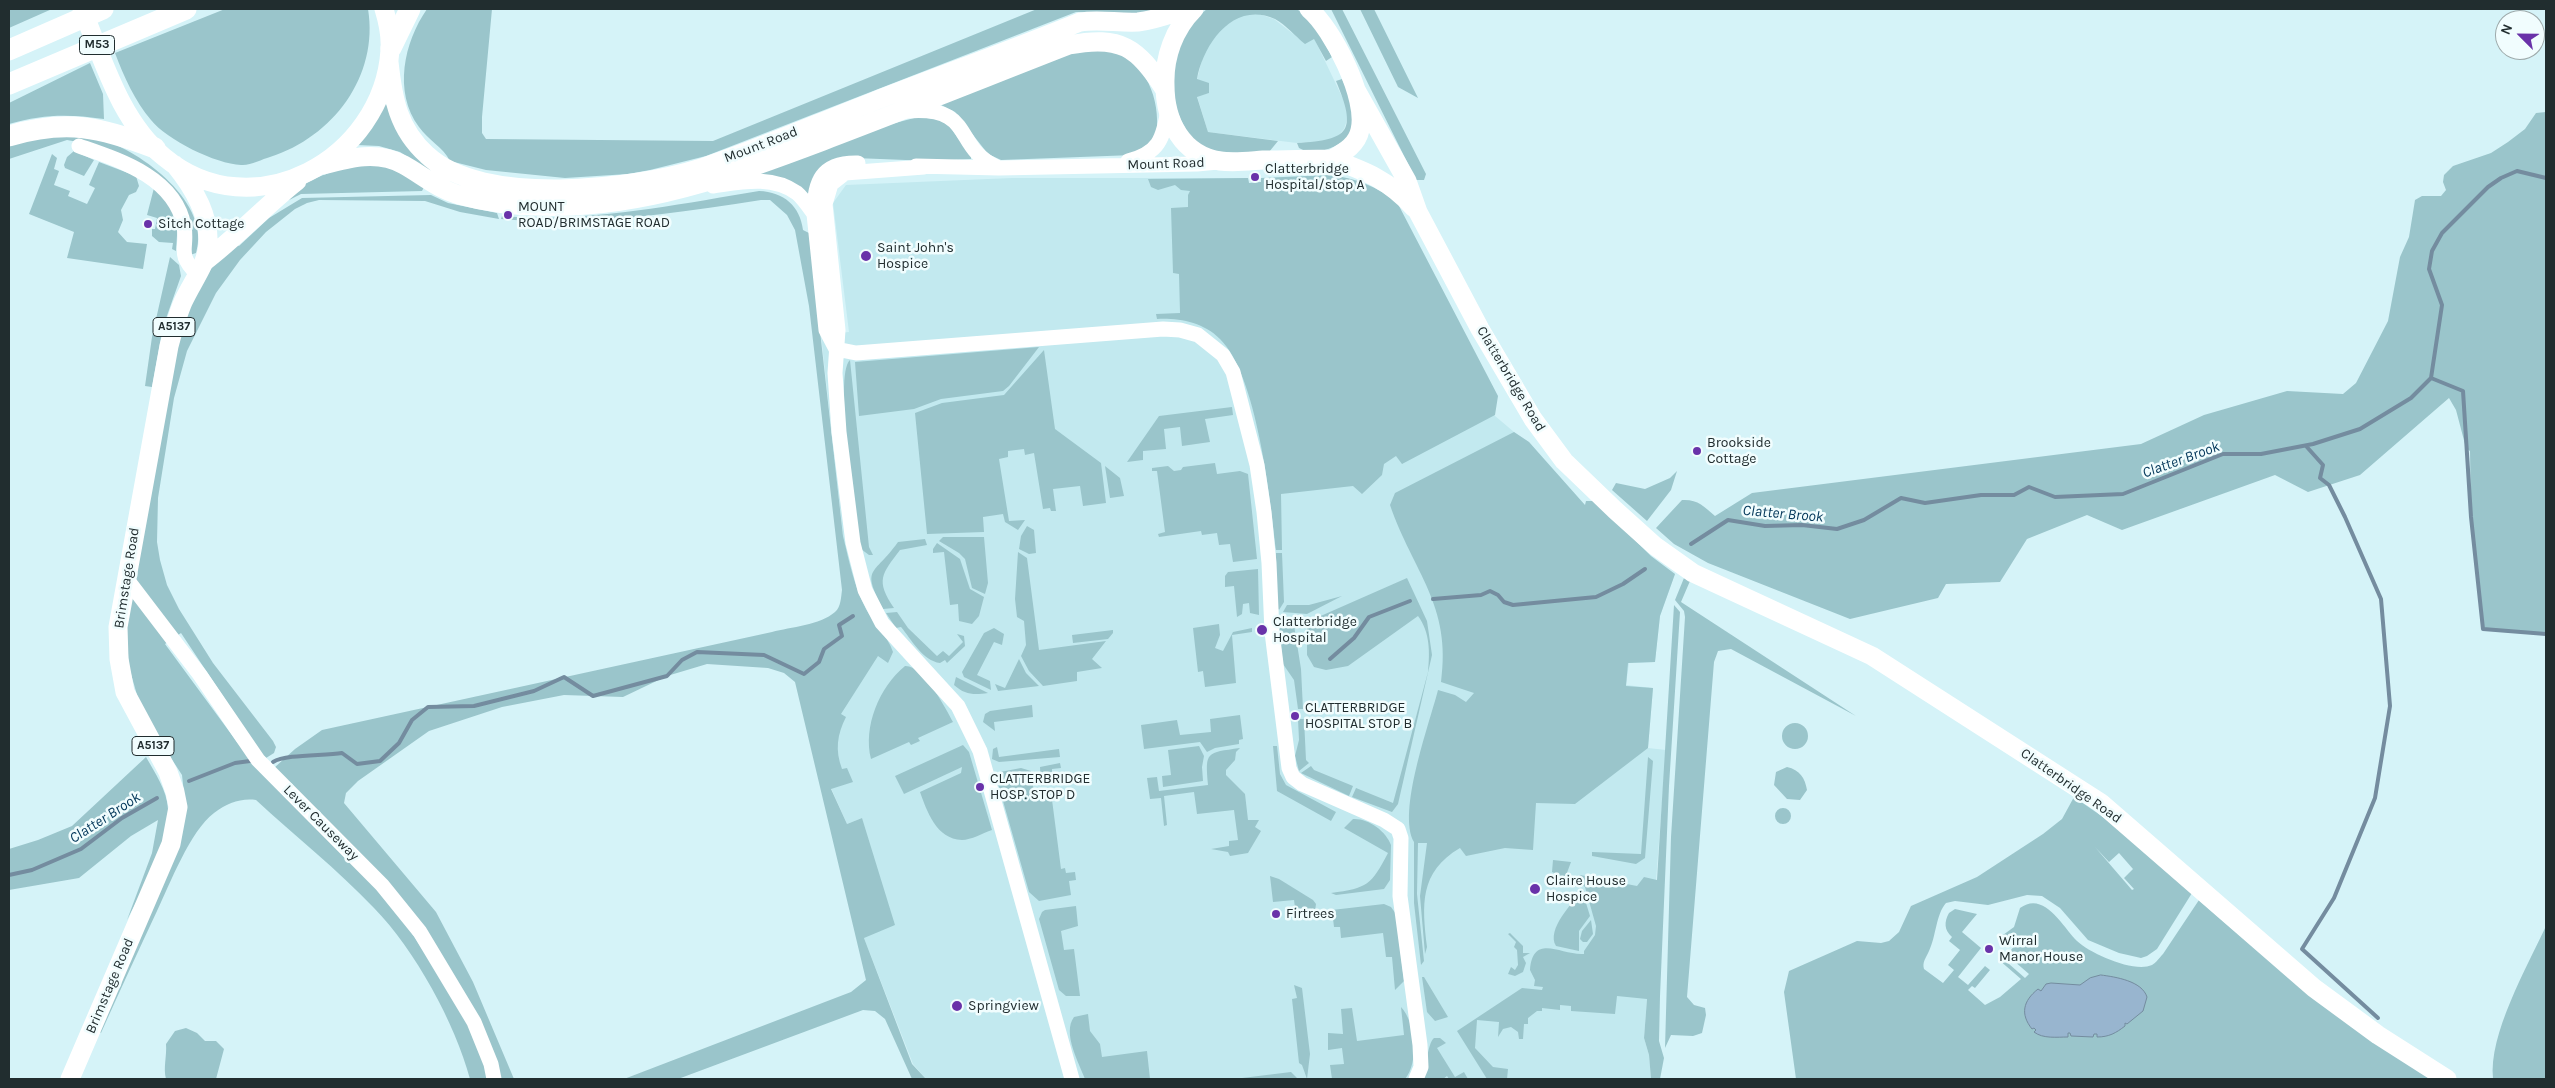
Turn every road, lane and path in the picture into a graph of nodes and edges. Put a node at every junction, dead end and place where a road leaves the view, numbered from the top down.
1 (82, 9) edge
2 (103, 9) edge
3 (186, 9) edge
4 (384, 9) edge
5 (410, 9) edge
6 (1186, 9) edge
7 (1194, 9) edge
8 (1309, 9) edge
9 (9, 50) edge
10 (390, 55) junction
11 (9, 84) edge
12 (1165, 90) junction
13 (1356, 90) junction
14 (1168, 110) junction
15 (899, 111) junction
16 (9, 136) edge
17 (79, 146) dead end
18 (155, 148) junction
19 (1332, 159) junction
20 (1222, 161) junction
21 (175, 165) junction
22 (323, 165) junction
23 (1110, 165) junction
24 (924, 167) junction
25 (999, 168) junction
26 (304, 176) junction
27 (688, 189) junction
28 (1418, 212) junction
29 (814, 214) junction
30 (200, 268) junction
31 (836, 349) junction
32 (126, 578) junction
33 (70, 1079) edge
34 (494, 1079) edge
35 (1072, 1079) edge
36 (1416, 1079) edge
37 (2447, 1079) edge

1 - 18 main road
2 - 9 highway, M53
3 - 11 highway, M53
4 - 10 main road, Mount Road
5 - 10 highway
6 - 10 main road, Mount Road
7 - 12 main road
8 - 13 main road
10 - 22 main road
12 - 14 main road
12 - 15 main road, Mount Road
13 - 19 main road
13 - 28 main road, Clatterbridge Road
14 - 20 main road
14 - 23 street, Mount Road
15 - 25 street
15 - 27 main road, Mount Road
16 - 18 highway
17 - 30 street
18 - 21 main road
19 - 20 main road
19 - 28 main road, Clatterbridge Road
20 - 23 street, Mount Road
21 - 26 main road
21 - 30 main road, Brimstage Road / A5137
22 - 26 main road
22 - 27 main road, Mount Road
23 - 25 street, Mount Road
24 - 25 street, Mount Road
24 - 29 street, Mount Road
24 - 31 street, Mount Road
26 - 30 main road, Brimstage Road / A5137
27 - 29 street, Mount Road
28 - 37 main road, Clatterbridge Road
29 - 31 street, Mount Road
30 - 32 main road, Brimstage Road / A5137
31 - 35 street
31 - 36 street
32 - 33 main road, Brimstage Road / A5137
32 - 34 street, Lever Causeway

